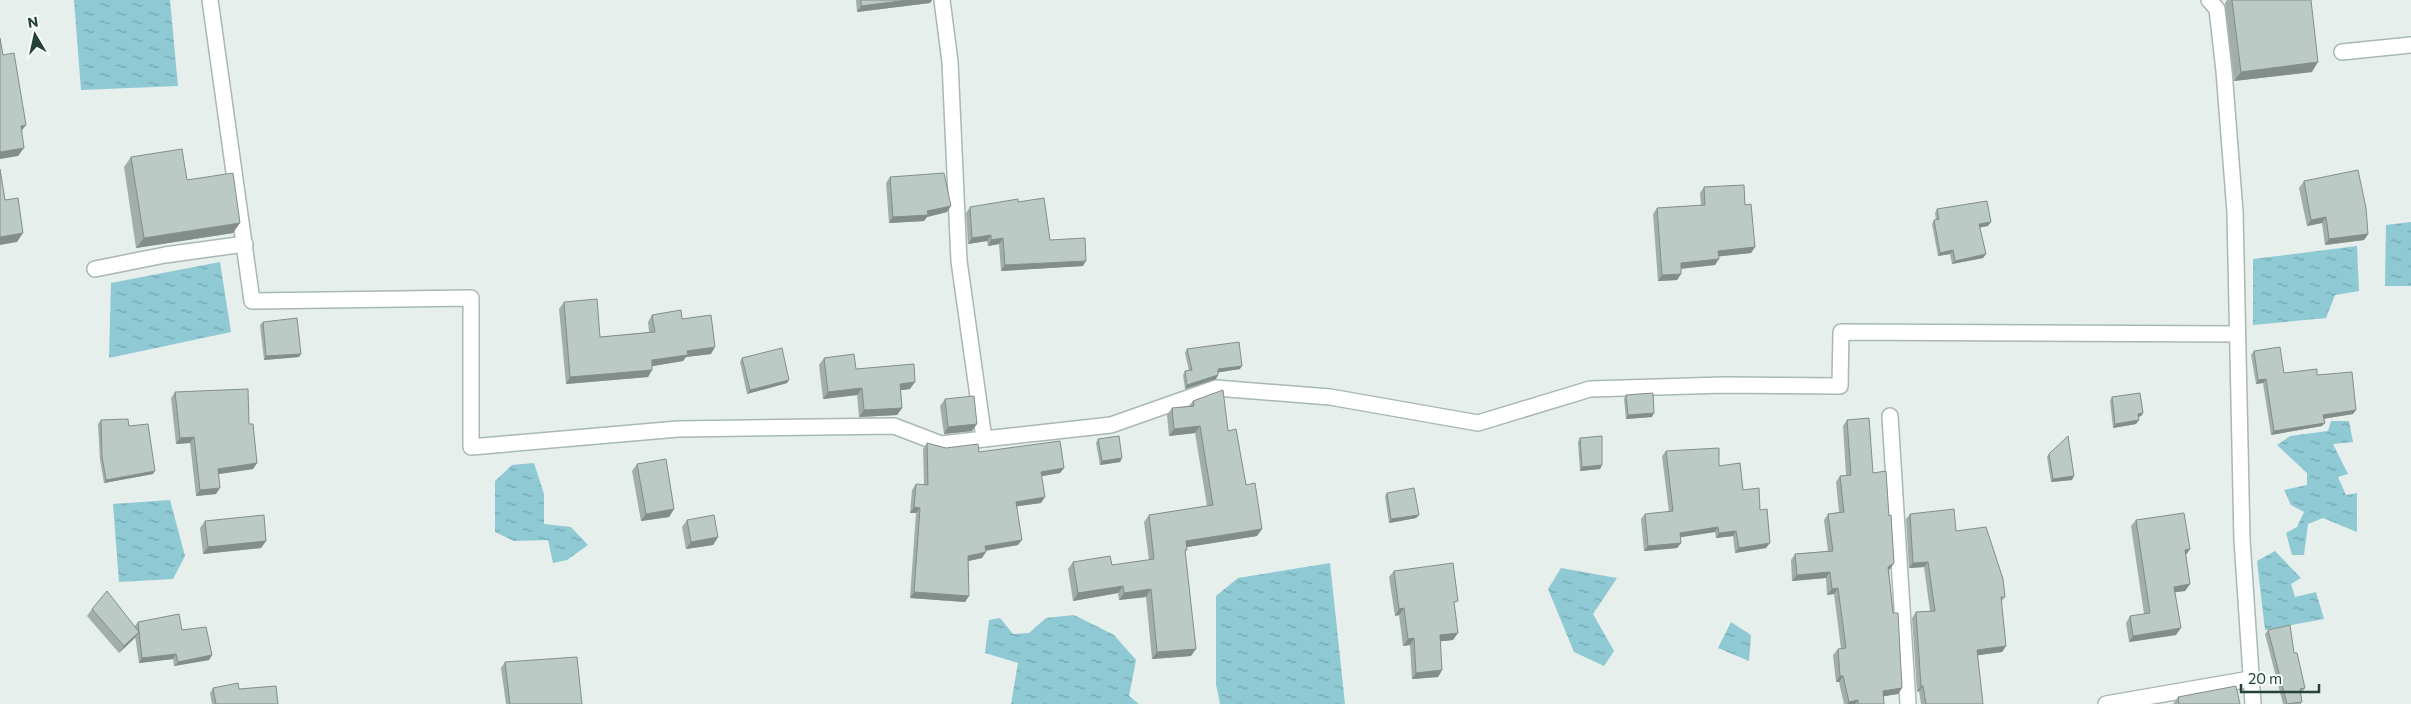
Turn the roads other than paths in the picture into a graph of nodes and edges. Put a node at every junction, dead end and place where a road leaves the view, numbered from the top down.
1 (210, 0) edge
2 (942, 0) edge
3 (2210, 0) edge
4 (2411, 45) edge
5 (2342, 52) dead end
6 (245, 244) junction
7 (95, 270) dead end
8 (2236, 334) junction
9 (1890, 416) dead end
10 (984, 439) junction
11 (2250, 679) junction
12 (1908, 704) edge
13 (2106, 704) edge
14 (2253, 704) edge

1 - 6 street
2 - 10 street
3 - 8 street
4 - 5 street
6 - 7 street
6 - 10 street
8 - 10 street
8 - 11 street
9 - 12 street
11 - 13 street
11 - 14 street

